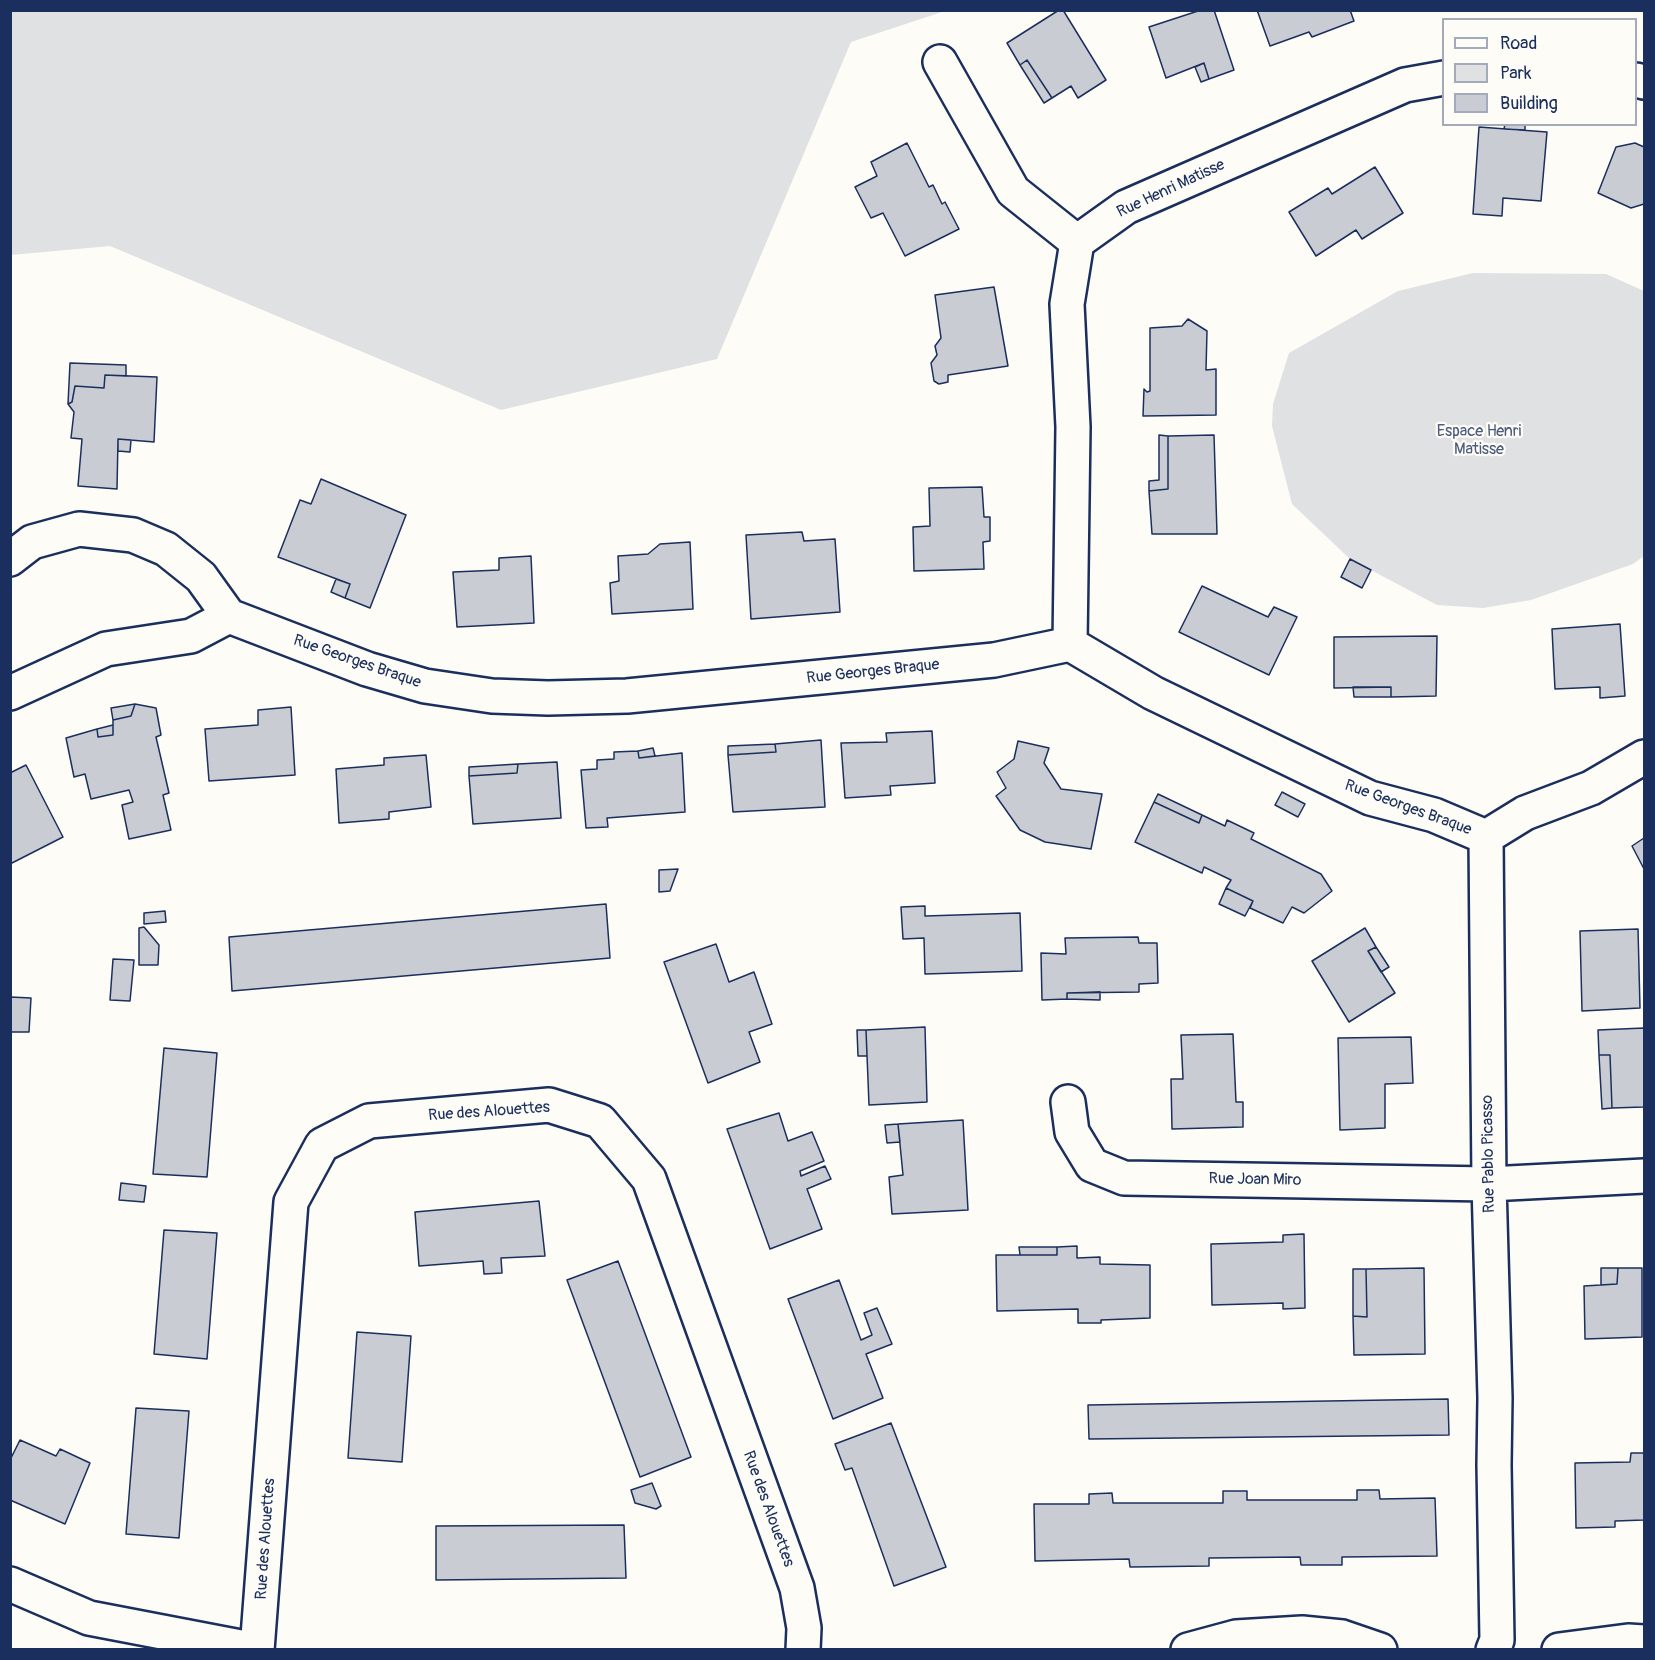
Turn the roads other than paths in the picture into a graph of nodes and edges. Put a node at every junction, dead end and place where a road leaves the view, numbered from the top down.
1 (940, 62) dead end
2 (1442, 78) edge
3 (1077, 242) junction
4 (10, 559) edge
5 (229, 616) junction
6 (1070, 644) junction
7 (10, 693) edge
8 (1644, 757) edge
9 (1485, 837) junction
10 (1068, 1102) dead end
11 (1644, 1176) edge
12 (1489, 1185) junction
13 (10, 1584) edge
14 (1644, 1642) edge
15 (257, 1650) edge
16 (803, 1650) edge
17 (1188, 1650) edge
18 (1380, 1650) edge
19 (1493, 1650) edge
20 (1559, 1650) edge

1 - 3 street
2 - 3 street, Rue Henri Matisse
3 - 6 street
4 - 5 street
5 - 6 street, Rue Georges Braque
5 - 7 street
6 - 9 street, Rue Georges Braque
8 - 9 street
9 - 12 street, Rue Pablo Picasso
10 - 12 street, Rue Joan Miro
11 - 12 street, Rue Joan Miro
12 - 19 street, Rue Pablo Picasso
13 - 15 street
14 - 20 street
15 - 16 street, Rue des Alouettes
17 - 18 street

